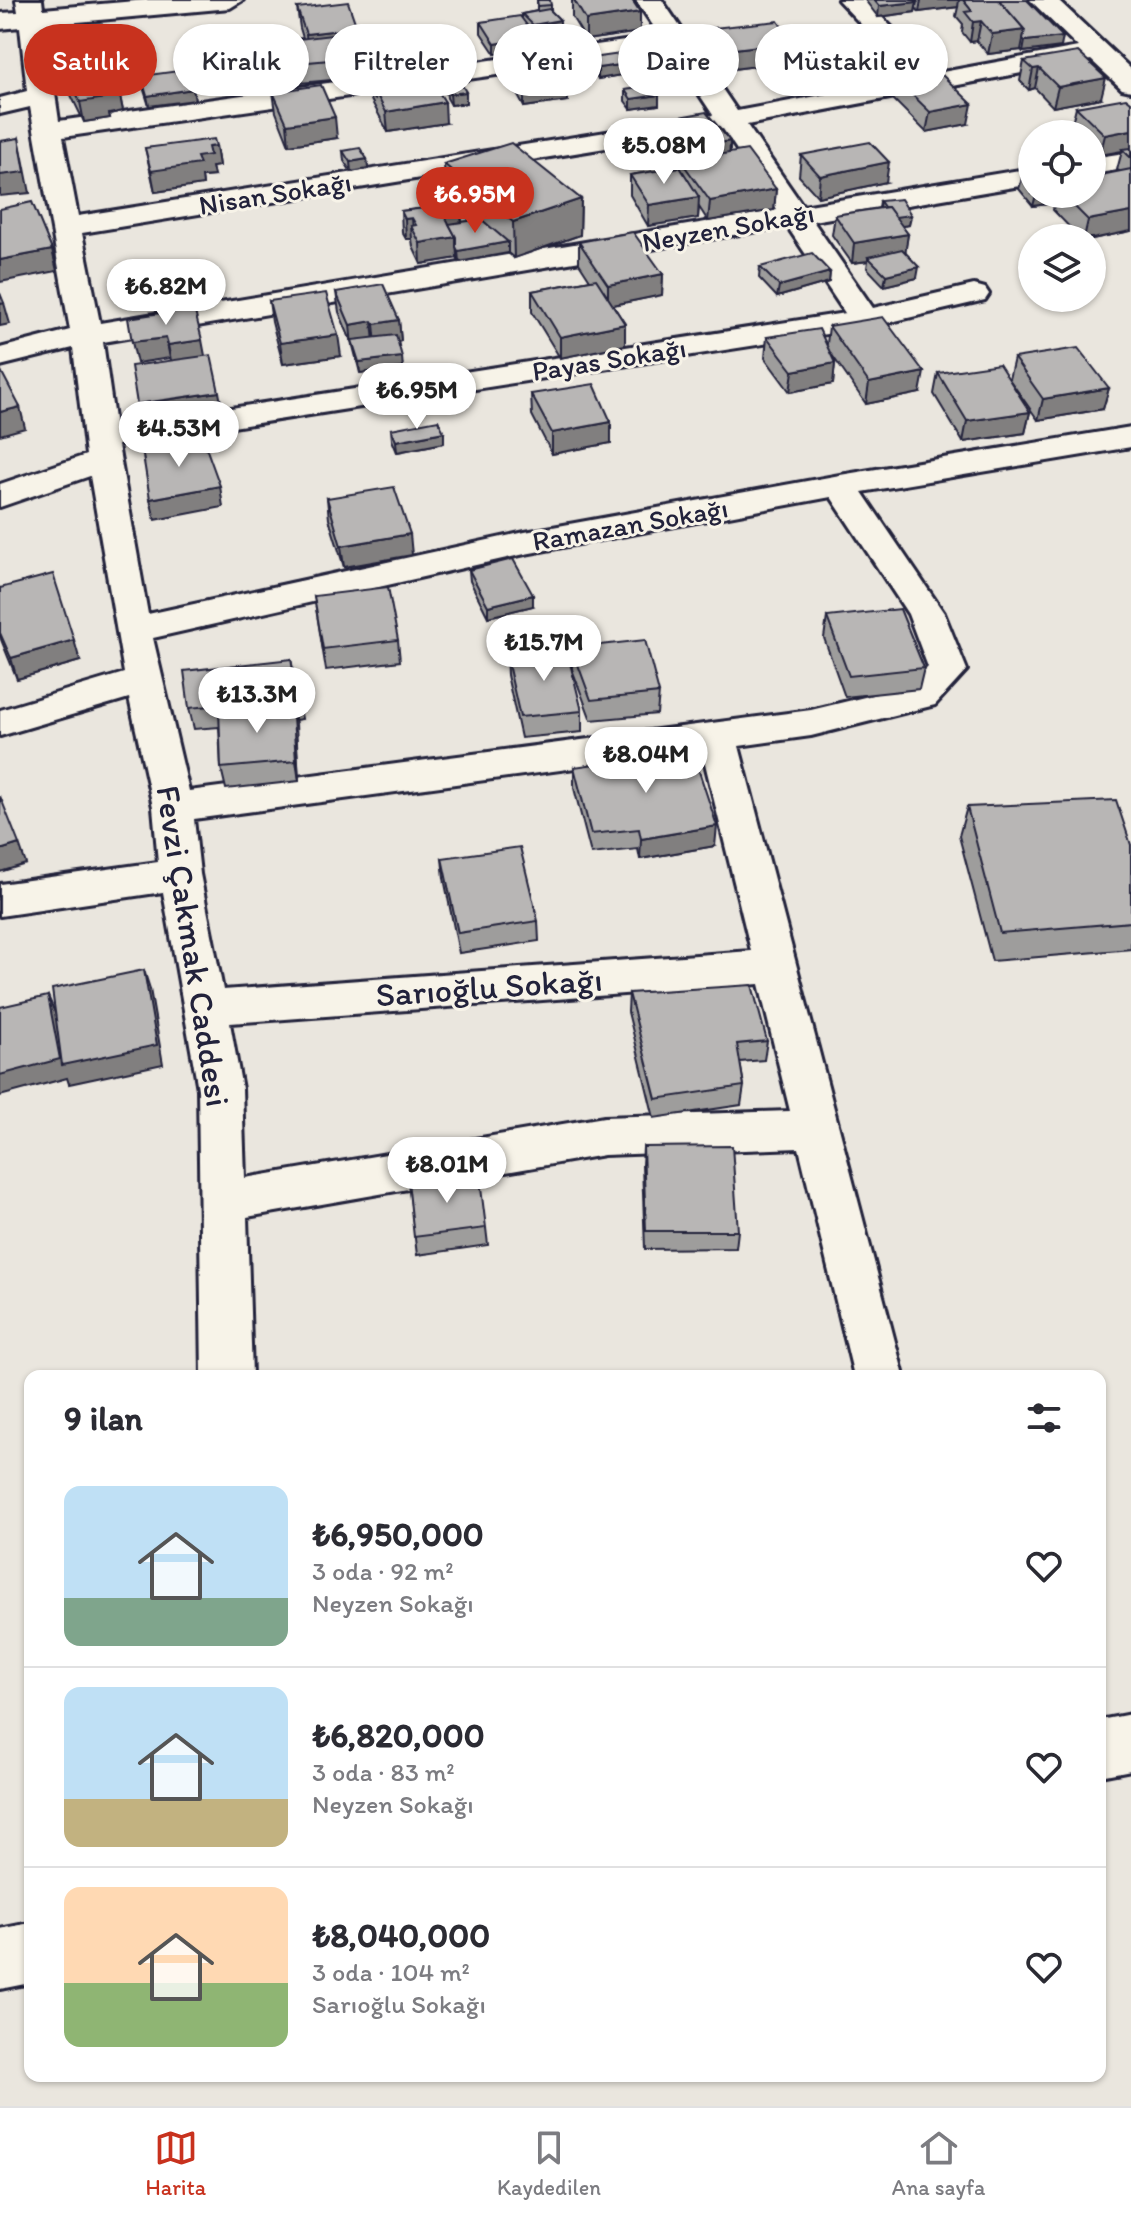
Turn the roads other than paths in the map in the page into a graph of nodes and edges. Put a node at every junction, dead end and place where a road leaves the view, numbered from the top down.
1 (230, 0) edge
2 (649, 0) edge
3 (851, 0) edge
4 (1043, 0) edge
5 (21, 13) edge
6 (666, 24) edge
7 (874, 24) edge
8 (618, 48) edge
9 (1096, 51) junction
10 (948, 79) edge
11 (1131, 83) edge
12 (715, 96) edge
13 (857, 96) edge
14 (0, 106) edge
15 (45, 114) junction
16 (731, 120) junction
17 (1131, 160) edge
18 (1106, 164) edge
19 (1018, 178) edge
20 (53, 212) junction
21 (795, 216) junction
22 (974, 294) dead end
23 (865, 319) junction
24 (87, 335) junction
25 (0, 357) edge
26 (1131, 437) edge
27 (102, 449) junction
28 (840, 485) junction
29 (0, 496) edge
30 (133, 630) junction
31 (145, 680) junction
32 (0, 723) edge
33 (717, 733) junction
34 (173, 807) junction
35 (180, 874) junction
36 (0, 900) edge
37 (774, 966) junction
38 (205, 1008) junction
39 (815, 1129) junction
40 (225, 1201) junction
41 (227, 1370) edge
42 (877, 1370) edge
43 (1131, 1742) edge
44 (1106, 1747) edge
45 (24, 1954) edge
46 (0, 1959) edge

1 - 5 street
2 - 6 street
3 - 7 street
4 - 9 street
5 - 15 street, Fevzi Çakmak Caddesi
8 - 15 street
9 - 10 street, Nisan Sokağı
9 - 11 street
12 - 16 street
13 - 16 street, Nisan Sokağı
14 - 15 street
15 - 20 street, Fevzi Çakmak Caddesi
16 - 20 street, Nisan Sokağı
16 - 21 street
17 - 18 street
19 - 21 street, Neyzen Sokağı
20 - 24 street, Fevzi Çakmak Caddesi
21 - 23 street
21 - 24 street, Neyzen Sokağı
22 - 23 street, Payas Sokağı
23 - 27 street, Payas Sokağı
24 - 25 street, Neyzen Sokağı
24 - 27 street, Fevzi Çakmak Caddesi
26 - 28 street, Ramazan Sokağı
27 - 29 street, Payas Sokağı
27 - 30 street, Fevzi Çakmak Caddesi
28 - 30 street, Ramazan Sokağı
28 - 33 street
30 - 31 street, Fevzi Çakmak Caddesi
31 - 32 street
31 - 34 street, Fevzi Çakmak Caddesi
33 - 34 street
33 - 37 street
34 - 35 street, Fevzi Çakmak Caddesi
35 - 36 street
35 - 38 street, Fevzi Çakmak Caddesi
37 - 38 street, Sarıoğlu Sokağı
37 - 39 street
38 - 40 street, Fevzi Çakmak Caddesi
39 - 40 street
39 - 42 street
40 - 41 street, Fevzi Çakmak Caddesi
43 - 44 street
45 - 46 street

